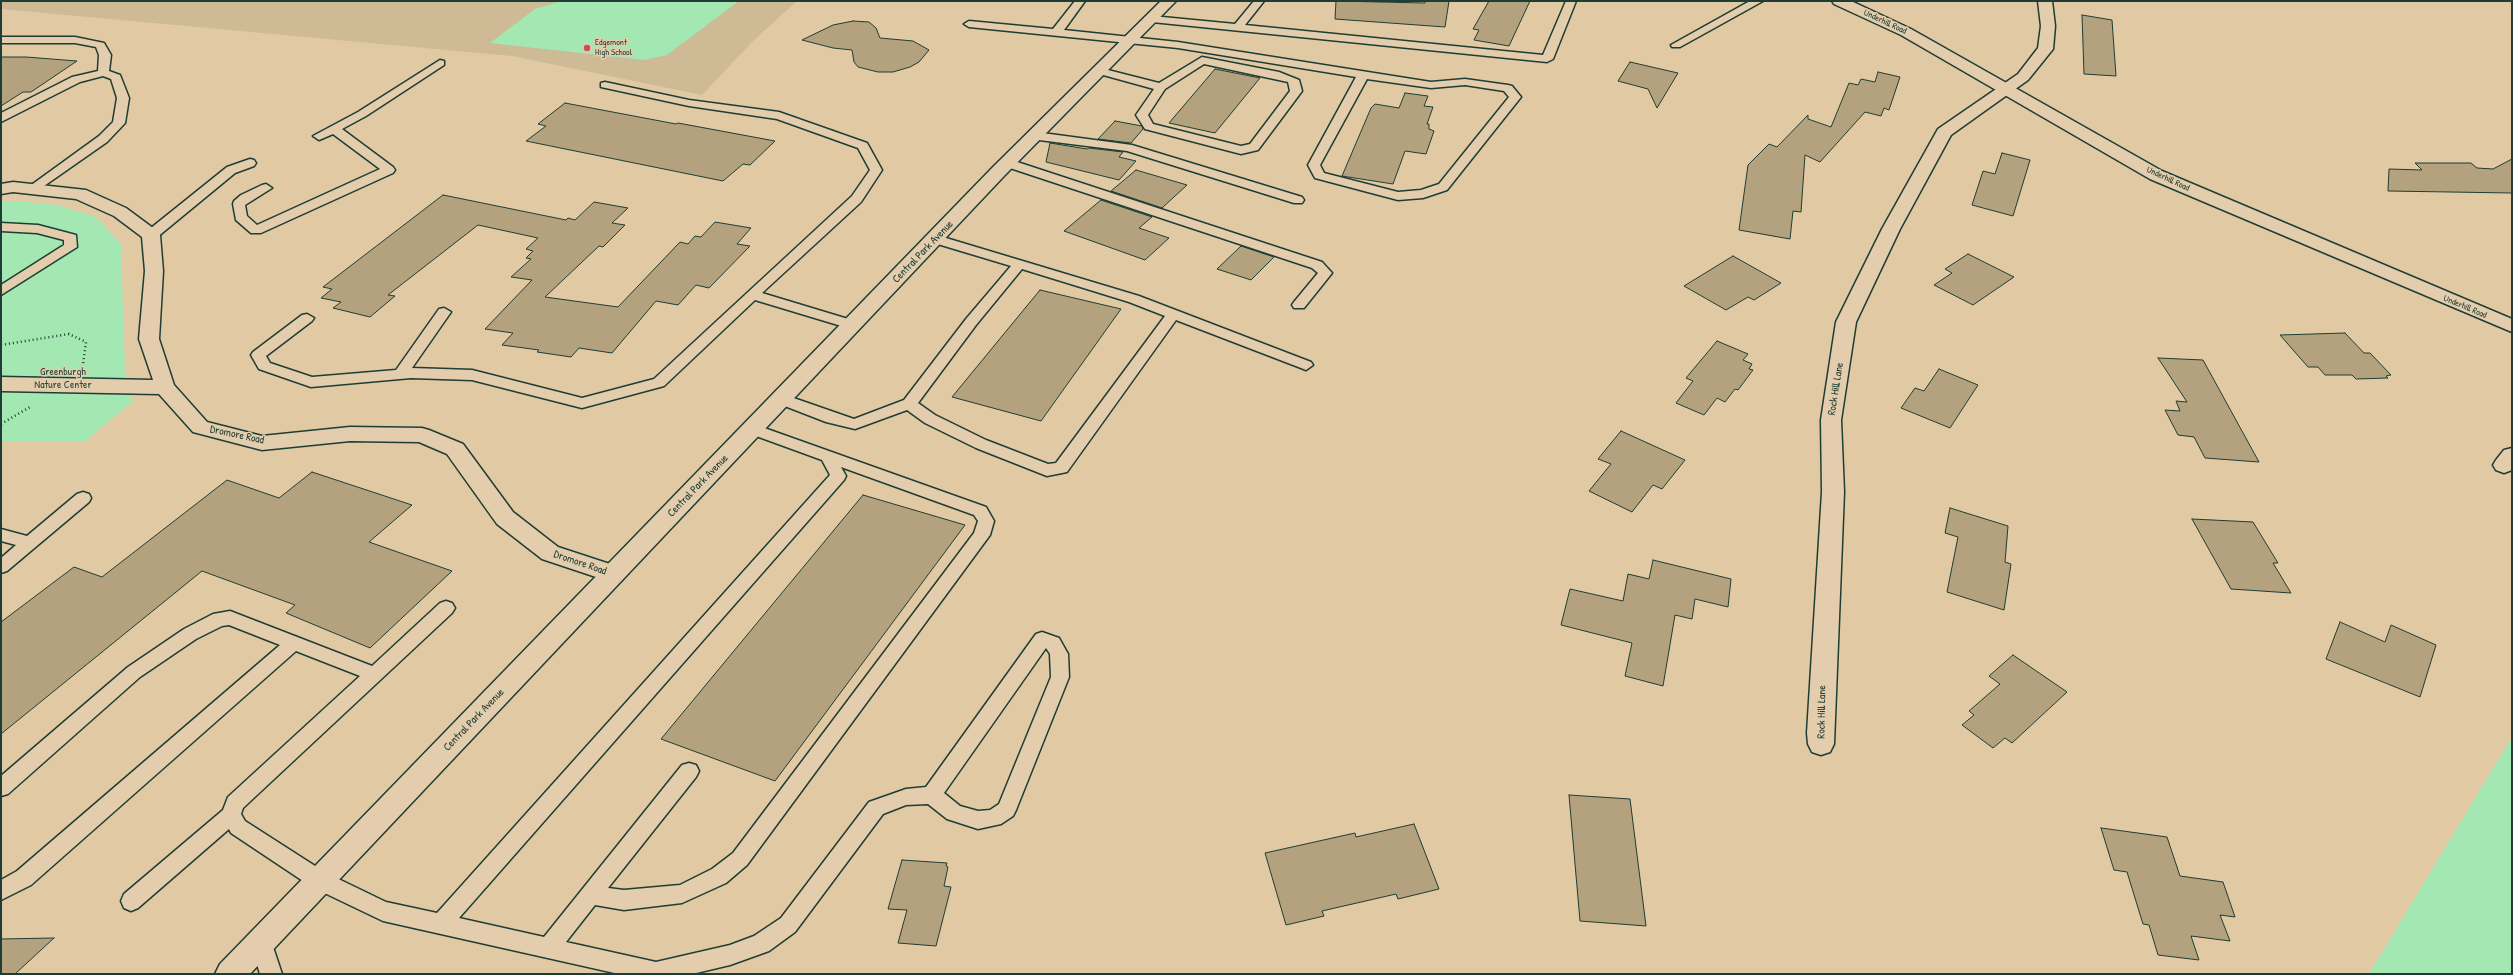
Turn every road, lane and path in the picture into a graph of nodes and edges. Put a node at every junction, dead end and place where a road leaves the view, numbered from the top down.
1 (1080, 1) edge
2 (1169, 1) edge
3 (1259, 1) edge
4 (1571, 1) edge
5 (1758, 1) edge
6 (1839, 1) edge
7 (2045, 1) edge
8 (1152, 19) junction
9 (969, 24) dead end
10 (1238, 27) junction
11 (1056, 33) junction
12 (1, 40) edge
13 (1130, 41) junction
14 (1676, 45) dead end
15 (440, 63) dead end
16 (1100, 71) junction
17 (103, 73) junction
18 (1363, 74) junction
19 (605, 86) dead end
20 (1161, 87) junction
21 (2006, 89) junction
22 (1, 118) edge
23 (334, 129) junction
24 (319, 136) dead end
25 (1035, 136) junction
26 (250, 163) dead end
27 (1008, 163) junction
28 (266, 188) dead end
29 (1, 189) edge
30 (34, 189) junction
31 (1298, 200) dead end
32 (1, 227) edge
33 (151, 235) junction
34 (936, 239) junction
35 (1019, 265) junction
36 (1, 291) edge
37 (752, 295) junction
38 (1299, 305) dead end
39 (444, 312) dead end
40 (1173, 315) junction
41 (307, 318) dead end
42 (853, 325) junction
43 (2512, 326) edge
44 (1, 345) edge
45 (1306, 365) dead end
46 (400, 374) junction
47 (1, 384) edge
48 (70, 385) junction
49 (165, 387) junction
50 (782, 399) junction
51 (909, 404) junction
52 (753, 429) junction
53 (828, 456) junction
54 (83, 498) dead end
55 (1, 535) edge
56 (29, 543) junction
57 (1, 567) edge
58 (614, 574) junction
59 (446, 608) dead end
60 (294, 643) junction
61 (374, 674) junction
62 (1821, 744) dead end
63 (689, 771) dead end
64 (1, 788) edge
65 (931, 794) junction
66 (231, 816) junction
67 (320, 880) junction
68 (1, 891) edge
69 (590, 895) junction
70 (131, 900) dead end
71 (441, 924) junction
72 (261, 942) junction
73 (548, 948) junction
74 (230, 974) edge
75 (271, 974) edge

1 - 11 lane
2 - 8 street, Central Park Avenue
3 - 10 lane
4 - 10 lane
5 - 14 lane
6 - 21 street, Underhill Road
7 - 21 street, Rock Hill Lane
8 - 10 lane
8 - 13 street, Central Park Avenue
9 - 11 lane
11 - 13 lane
12 - 17 lane
13 - 16 street, Central Park Avenue
13 - 18 lane
15 - 23 lane
16 - 20 lane
16 - 25 street, Central Park Avenue
17 - 22 lane
17 - 30 lane
18 - 18 lane
19 - 37 lane
20 - 20 lane
21 - 43 street, Underhill Road
21 - 62 street, Rock Hill Lane
23 - 24 lane
23 - 28 lane
25 - 27 street, Central Park Avenue
25 - 31 lane
26 - 33 lane
27 - 34 street, Central Park Avenue
27 - 38 lane
29 - 30 street
30 - 33 street
32 - 36 lane
33 - 49 street, Dromore Road
34 - 35 lane
34 - 42 street, Central Park Avenue
35 - 40 lane
35 - 51 lane
37 - 42 lane
37 - 46 lane
39 - 46 lane
40 - 45 lane
40 - 51 lane
41 - 46 lane
42 - 50 street, Central Park Avenue
44 - 48 path
47 - 48 street
48 - 49 street
49 - 58 street, Dromore Road
50 - 51 lane
50 - 52 street, Central Park Avenue
52 - 53 lane
52 - 58 street, Central Park Avenue
53 - 69 lane
53 - 71 lane
54 - 56 lane
55 - 56 lane
56 - 57 lane
58 - 67 street, Central Park Avenue
59 - 61 lane
60 - 61 lane
60 - 64 lane
60 - 68 lane
61 - 66 lane
63 - 69 lane
65 - 65 lane
65 - 73 lane
66 - 67 lane
66 - 70 lane
67 - 71 lane
67 - 72 street, Central Park Avenue
69 - 73 lane
71 - 73 lane
72 - 74 street, Central Park Avenue
72 - 75 lane

